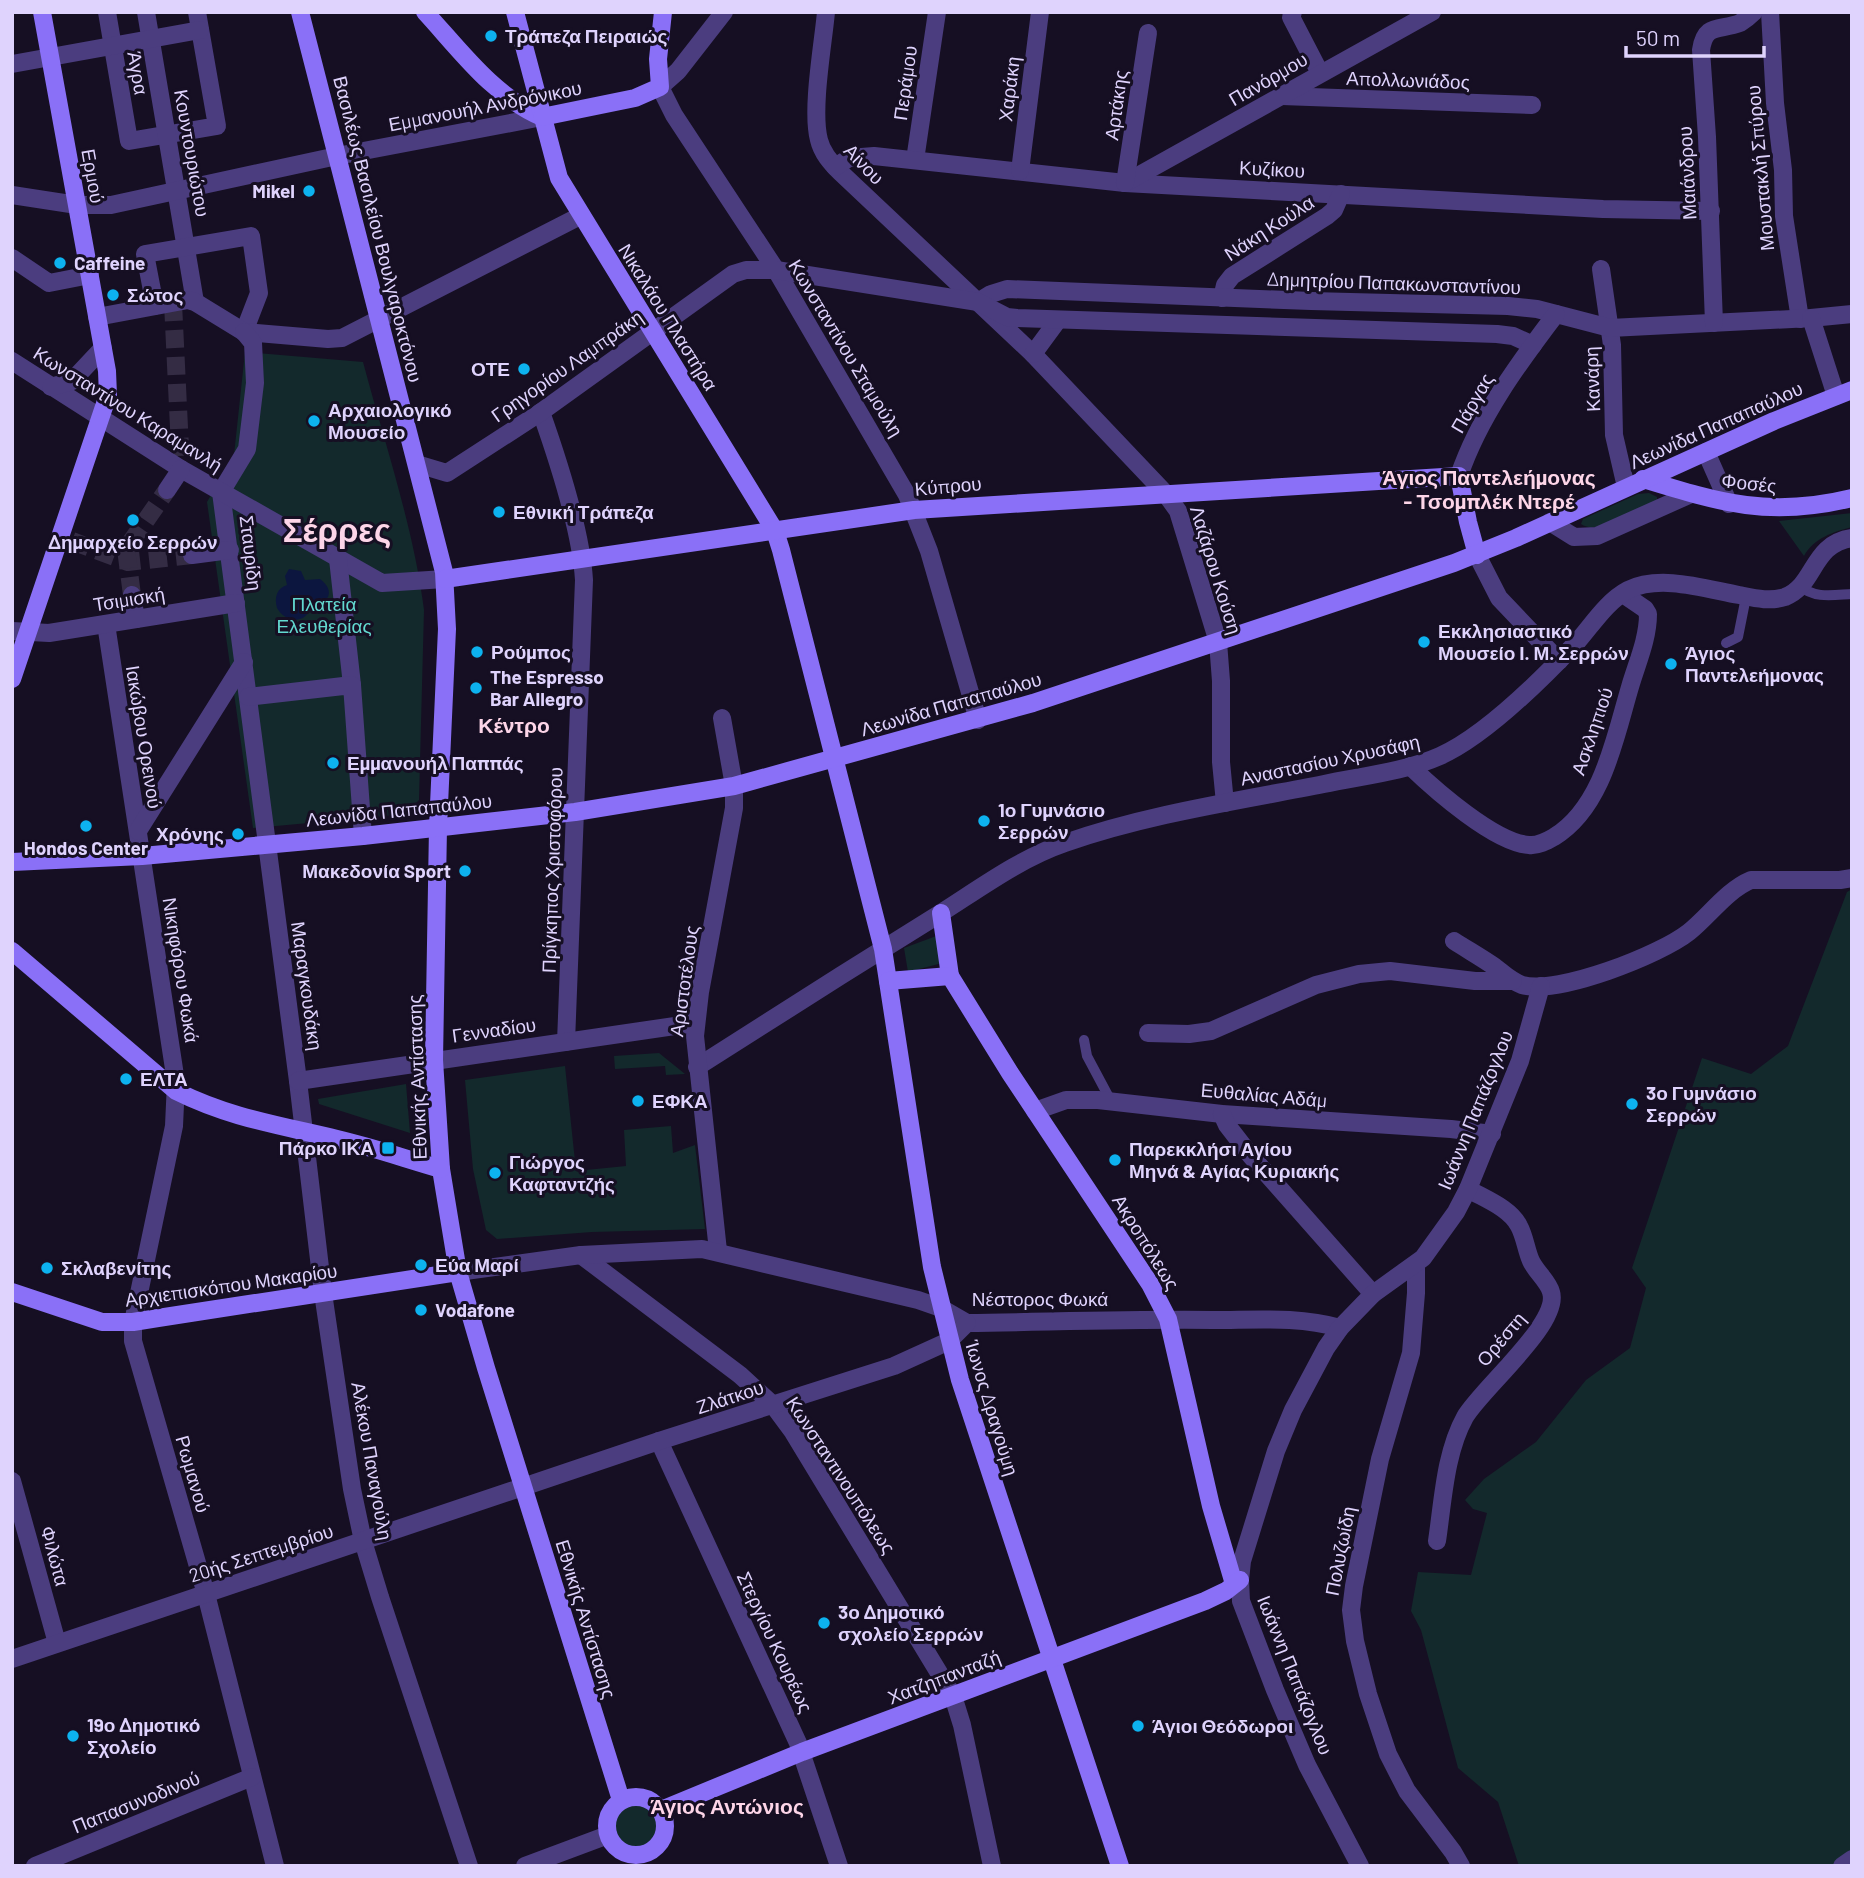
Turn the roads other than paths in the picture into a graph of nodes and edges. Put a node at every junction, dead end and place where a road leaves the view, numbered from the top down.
1 (42, 12) edge
2 (107, 12) edge
3 (146, 12) edge
4 (300, 12) edge
5 (425, 12) edge
6 (515, 12) edge
7 (663, 12) edge
8 (724, 12) edge
9 (826, 12) edge
10 (937, 12) edge
11 (1040, 12) edge
12 (1432, 12) edge
13 (1754, 12) edge
14 (1770, 12) edge
15 (1290, 14) edge
16 (199, 21) edge
17 (1148, 33) dead end
18 (150, 39) junction
19 (112, 46) junction
20 (50, 57) junction
21 (12, 64) edge
22 (1320, 73) junction
23 (660, 87) junction
24 (1282, 96) junction
25 (1532, 105) dead end
26 (542, 117) junction
27 (167, 135) junction
28 (337, 156) junction
29 (915, 160) junction
30 (835, 167) junction
31 (1020, 172) junction
32 (1125, 183) junction
33 (177, 191) junction
34 (1341, 194) junction
35 (12, 195) edge
36 (77, 205) junction
37 (1711, 211) junction
38 (580, 216) junction
39 (186, 246) junction
40 (12, 258) edge
41 (1601, 269) dead end
42 (776, 270) junction
43 (90, 275) junction
44 (1222, 298) junction
45 (195, 302) junction
46 (978, 302) junction
47 (155, 306) junction
48 (1556, 314) junction
49 (1852, 314) edge
50 (97, 317) junction
51 (379, 318) junction
52 (1806, 319) junction
53 (1058, 320) junction
54 (1714, 323) junction
55 (1610, 328) junction
56 (244, 332) junction
57 (653, 332) junction
58 (1533, 345) junction
59 (103, 348) junction
60 (1033, 354) junction
61 (12, 361) edge
62 (51, 387) junction
63 (1844, 393) edge
64 (541, 412) junction
65 (102, 419) junction
66 (1706, 452) junction
67 (417, 464) junction
68 (181, 469) junction
69 (1459, 476) junction
70 (1643, 479) junction
71 (1626, 487) junction
72 (167, 490) tunnel mouth
73 (222, 492) junction
74 (1165, 493) junction
75 (1691, 494) junction
76 (1852, 498) edge
77 (1729, 504) junction
78 (915, 510) junction
79 (1550, 523) junction
80 (775, 531) junction
81 (1852, 538) edge
82 (230, 550) junction
83 (192, 555) tunnel mouth
84 (1477, 555) junction
85 (338, 559) junction
86 (583, 559) junction
87 (445, 579) junction
88 (1800, 586) junction
89 (1623, 593) junction
90 (1852, 594) edge
91 (132, 595) tunnel mouth
92 (1746, 597) junction
93 (236, 603) junction
94 (136, 619) junction
95 (106, 624) junction
96 (20, 632) edge
97 (1218, 642) junction
98 (1726, 643) dead end
99 (1559, 661) junction
100 (244, 662) junction
101 (12, 679) edge
102 (352, 685) junction
103 (248, 698) junction
104 (722, 718) dead end
105 (978, 720) junction
106 (836, 758) junction
107 (1410, 766) junction
108 (734, 786) junction
109 (1226, 803) junction
110 (575, 812) junction
111 (438, 827) junction
112 (138, 831) junction
113 (363, 836) junction
114 (267, 845) junction
115 (142, 856) junction
116 (12, 862) edge
117 (1852, 878) edge
118 (941, 913) junction
119 (1454, 941) dead end
120 (883, 949) junction
121 (12, 951) edge
122 (950, 976) junction
123 (888, 981) junction
124 (1513, 981) junction
125 (1541, 986) junction
126 (695, 1023) junction
127 (1148, 1033) dead end
128 (1084, 1040) dead end
129 (566, 1042) junction
130 (434, 1060) junction
131 (697, 1067) junction
132 (298, 1082) junction
133 (176, 1091) junction
134 (1111, 1101) junction
135 (1035, 1111) junction
136 (1222, 1114) junction
137 (304, 1132) junction
138 (1492, 1134) junction
139 (441, 1169) junction
140 (1468, 1189) junction
141 (718, 1251) junction
142 (581, 1255) junction
143 (1416, 1264) junction
144 (458, 1272) junction
145 (12, 1292) edge
146 (323, 1293) junction
147 (1373, 1294) junction
148 (941, 1308) junction
149 (1167, 1319) junction
150 (133, 1322) junction
151 (967, 1323) junction
152 (1340, 1328) junction
153 (949, 1341) junction
154 (773, 1405) junction
155 (659, 1441) junction
156 (12, 1480) edge
157 (523, 1488) junction
158 (363, 1541) junction
159 (1437, 1541) dead end
160 (1237, 1582) junction
161 (206, 1594) junction
162 (57, 1643) junction
163 (12, 1658) edge
164 (1051, 1659) junction
165 (953, 1696) junction
166 (802, 1752) junction
167 (253, 1777) junction
168 (621, 1800) junction
169 (661, 1810) junction
170 (608, 1835) junction
171 (1852, 1858) edge
172 (649, 1859) edge
173 (35, 1866) edge
174 (275, 1866) edge
175 (469, 1866) edge
176 (525, 1866) edge
177 (839, 1866) edge
178 (992, 1866) edge
179 (1120, 1866) edge
180 (1360, 1866) edge
181 (1461, 1866) edge
182 (1842, 1866) edge

1 - 20 main road, Ερμού
2 - 19 street, Άγρα
3 - 18 street, Κουντουριώτου
4 - 28 main road, Βασιλέως Βασιλείου Βουλγαροκτόνου
5 - 26 main road
6 - 26 main road, Νικαλάου Πλαστήρα
7 - 23 main road, Κωνσταντίνου Σταμούλη
8 - 23 street, Εμμανουήλ Ανδρόνικου
9 - 30 street, Αίνου
10 - 29 street, Περάμου
11 - 31 street, Χαράκη
12 - 22 street, Πανόρμου
13 - 37 street, Μαιάνδρου
14 - 52 street, Μουστακλή Σπύρου
15 - 22 street
16 - 18 street
16 - 27 street
17 - 32 street, Αρτάκης
18 - 19 street
18 - 27 street, Κουντουριώτου
19 - 20 street
19 - 27 street, Άγρα
20 - 21 street
20 - 36 main road, Ερμού
22 - 24 street, Πανόρμου
23 - 26 main road, Εμμανουήλ Ανδρόνικου
23 - 42 street, Κωνσταντίνου Σταμούλη
24 - 25 street, Απολλωνιάδος
24 - 32 street, Πανόρμου
26 - 28 street, Εμμανουήλ Ανδρόνικου
26 - 38 main road, Νικαλάου Πλαστήρα
27 - 33 street, Κουντουριώτου
28 - 33 street, Εμμανουήλ Ανδρόνικου
28 - 51 main road, Βασιλέως Βασιλείου Βουλγαροκτόνου
29 - 30 street, Κυζίκου
29 - 31 street, Κυζίκου
30 - 46 street, Αίνου
31 - 32 street, Κυζίκου
32 - 34 street, Κυζίκου
33 - 36 street, Εμμανουήλ Ανδρόνικου
33 - 39 street, Κουντουριώτου
34 - 37 street, Κυζίκου
34 - 44 street, Νάκη Κούλα
35 - 36 street, Εμμανουήλ Ανδρόνικου
36 - 43 main road, Ερμού
37 - 54 street, Μαιάνδρου
38 - 51 street
38 - 57 main road, Νικαλάου Πλαστήρα
39 - 45 street, Κουντουριώτου
39 - 47 street
39 - 56 street
40 - 43 street
41 - 55 street, Κανάρη
42 - 46 street
42 - 57 street, Γρηγορίου Λαμπράκη
42 - 78 street, Κωνσταντίνου Σταμούλη
43 - 50 main road, Ερμού
44 - 46 street, Δημητρίου Παπακωνσταντίνου
44 - 48 street, Δημητρίου Παπακωνσταντίνου
45 - 47 street
45 - 56 street
46 - 53 street
46 - 60 street, Λαζάρου Κούση
47 - 50 street
48 - 55 street, Δημητρίου Παπακωνσταντίνου
48 - 58 street, Πάργας
49 - 52 street, Δημητρίου Παπακωνσταντίνου
50 - 59 main road, Ερμού
51 - 56 street
51 - 67 main road, Βασιλέως Βασιλείου Βουλγαροκτόνου
52 - 54 street, Δημητρίου Παπακωνσταντίνου
52 - 63 street, Μουστακλή Σπύρου
53 - 58 street
53 - 60 street
54 - 55 street, Δημητρίου Παπακωνσταντίνου
55 - 71 street, Κανάρη
56 - 73 street, Σταυρίδη
57 - 64 street, Γρηγορίου Λαμπράκη
57 - 80 main road, Νικαλάου Πλαστήρα
58 - 69 street, Πάργας
59 - 62 street
59 - 65 main road, Ερμού
60 - 74 street, Λαζάρου Κούση
61 - 62 street, Κωνσταντίνου Καραμανλή
62 - 65 street, Κωνσταντίνου Καραμανλή
63 - 66 main road, Λεωνίδα Παπαπαύλου
64 - 67 street, Γρηγορίου Λαμπράκη
64 - 86 street, Πρίγκηπος Χριστοφόρου
65 - 68 street, Κωνσταντίνου Καραμανλή
65 - 96 main road, Ερμού
66 - 70 main road, Λεωνίδα Παπαπαύλου
66 - 77 street
67 - 87 main road, Βασιλέως Βασιλείου Βουλγαροκτόνου
68 - 72 street
68 - 73 street, Κωνσταντίνου Καραμανλή
69 - 74 main road, Κύπρου
69 - 84 main road
70 - 71 main road, Λεωνίδα Παπαπαύλου
70 - 75 main road, Φοσές
71 - 79 main road, Λεωνίδα Παπαπαύλου
73 - 82 street, Σταυρίδη
73 - 85 street, Κωνσταντίνου Καραμανλή
74 - 78 main road, Κύπρου
74 - 97 street, Λαζάρου Κούση
75 - 77 main road, Φοσές
75 - 79 street
76 - 77 main road, Φοσές
78 - 80 main road, Κύπρου
78 - 105 street, Κωνσταντίνου Σταμούλη
79 - 84 main road, Λεωνίδα Παπαπαύλου
80 - 86 main road, Κύπρου
80 - 106 main road, Νικαλάου Πλαστήρα
81 - 88 street
82 - 83 street
82 - 93 street, Σταυρίδη
84 - 97 main road, Λεωνίδα Παπαπαύλου
84 - 99 street
85 - 87 street, Κωνσταντίνου Καραμανλή
85 - 102 street
86 - 87 main road, Κύπρου
86 - 110 street, Πρίγκηπος Χριστοφόρου
87 - 111 main road, Εθνικής Αντίστασης
88 - 90 lane
88 - 92 street
89 - 92 street
89 - 99 street, Αναστασίου Χρυσάφη
89 - 107 street, Ασκληπιού
91 - 94 street
92 - 98 lane
93 - 94 street, Τσιμισκή
93 - 100 street, Σταυρίδη
94 - 95 street, Τσιμισκή
95 - 96 street, Τσιμισκή
95 - 112 street, Ιακώβου Ορεινού
96 - 101 main road, Ερμού
97 - 105 main road, Λεωνίδα Παπαπαύλου
97 - 109 street, Λαζάρου Κούση
99 - 107 street, Αναστασίου Χρυσάφη
100 - 103 street, Σταυρίδη
100 - 112 street
102 - 103 street
102 - 113 street
103 - 114 street, Σταυρίδη
104 - 108 street, Αριστοτέλους
105 - 106 main road, Λεωνίδα Παπαπαύλου
106 - 108 main road, Λεωνίδα Παπαπαύλου
106 - 120 main road, Ίωνος Δραγούμη
107 - 109 street, Αναστασίου Χρυσάφη
108 - 110 main road, Λεωνίδα Παπαπαύλου
108 - 126 street, Αριστοτέλους
109 - 118 street, Αναστασίου Χρυσάφη
110 - 111 main road, Λεωνίδα Παπαπαύλου
110 - 129 street, Πρίγκηπος Χριστοφόρου
111 - 113 main road, Λεωνίδα Παπαπαύλου
111 - 130 main road, Εθνικής Αντίστασης
112 - 115 street, Ιακώβου Ορεινού
113 - 114 main road, Λεωνίδα Παπαπαύλου
114 - 115 main road, Λεωνίδα Παπαπαύλου
114 - 132 street, Μαραγκουδάκη
115 - 116 main road, Λεωνίδα Παπαπαύλου
115 - 133 street, Νικηφόρου Φωκά
117 - 125 street
118 - 120 street, Αναστασίου Χρυσάφη
118 - 122 main road
119 - 124 street
120 - 123 main road, Ίωνος Δραγούμη
120 - 131 street
121 - 133 main road
122 - 123 main road
122 - 135 main road, Ακροπόλεως
123 - 148 main road, Ίωνος Δραγούμη
124 - 125 street
124 - 127 street
125 - 138 street, Ιωάννη Παπάζογλου
126 - 129 street, Γενναδίου
126 - 131 street, Αριστοτέλους
128 - 134 lane
129 - 130 street, Γενναδίου
130 - 132 street, Γενναδίου
130 - 139 main road, Εθνικής Αντίστασης
131 - 141 street, Αριστοτέλους
132 - 137 street, Μαραγκουδάκη
133 - 137 main road
133 - 150 street, Ρωμανού
134 - 135 street, Ευθαλίας Αδάμ
134 - 136 street, Ευθαλίας Αδάμ
135 - 149 main road, Ακροπόλεως
136 - 138 street, Ευθαλίας Αδάμ
136 - 147 street
137 - 139 main road
137 - 146 street, Αλέκου Παναγούλη
138 - 140 street, Ιωάννη Παπάζογλου
139 - 144 main road, Εθνικής Αντίστασης
140 - 143 street, Ιωάννη Παπάζογλου
140 - 159 street, Ορέστη
141 - 142 street, Νέστορος Φωκά
141 - 148 street, Νέστορος Φωκά
142 - 144 street
142 - 154 street, Κωνσταντινουπόλεως
143 - 147 street, Ιωάννη Παπάζογλου
143 - 181 street, Πολυζωίδη
144 - 146 main road, Αρχιεπισκόπου Μακαρίου
144 - 157 main road, Εθνικής Αντίστασης
145 - 150 main road, Αρχιεπισκόπου Μακαρίου
146 - 150 main road, Αρχιεπισκόπου Μακαρίου
146 - 158 street, Αλέκου Παναγούλη
147 - 152 street, Ιωάννη Παπάζογλου
148 - 151 street, Νέστορος Φωκά
148 - 153 main road, Ίωνος Δραγούμη
149 - 151 street, Νέστορος Φωκά
149 - 152 street, Νέστορος Φωκά
149 - 160 main road, Ακροπόλεως
150 - 161 street, Ρωμανού
151 - 153 street
152 - 160 street, Ιωάννη Παπάζογλου
153 - 154 street, Ζλάτκου
153 - 164 main road, Ίωνος Δραγούμη
154 - 155 street, Ζλάτκου
154 - 165 street, Κωνσταντινουπόλεως
155 - 157 street, Ζλάτκου
155 - 166 street, Στεργίου Κουρέως
156 - 162 street, Φιλώτα
157 - 158 street, 20ής Σεπτεμβρίου
157 - 168 main road, Εθνικής Αντίστασης
158 - 161 street, 20ής Σεπτεμβρίου
158 - 175 street, Αλέκου Παναγούλη
160 - 164 main road, Χατζηπανταζή
160 - 180 street, Ιωάννη Παπάζογλου
161 - 162 street, 20ής Σεπτεμβρίου
161 - 167 street, Ρωμανού
162 - 163 street, 20ής Σεπτεμβρίου
164 - 165 main road, Χατζηπανταζή
164 - 179 main road, Ίωνος Δραγούμη
165 - 166 main road, Χατζηπανταζή
165 - 178 street, Κωνσταντινουπόλεως
166 - 169 main road, Χατζηπανταζή
166 - 177 street, Στεργίου Κουρέως
167 - 173 street, Παπασυνοδινού
167 - 174 street, Ρωμανού
168 - 169 main road
168 - 170 main road
169 - 172 main road
170 - 172 main road
170 - 176 street
171 - 182 street

